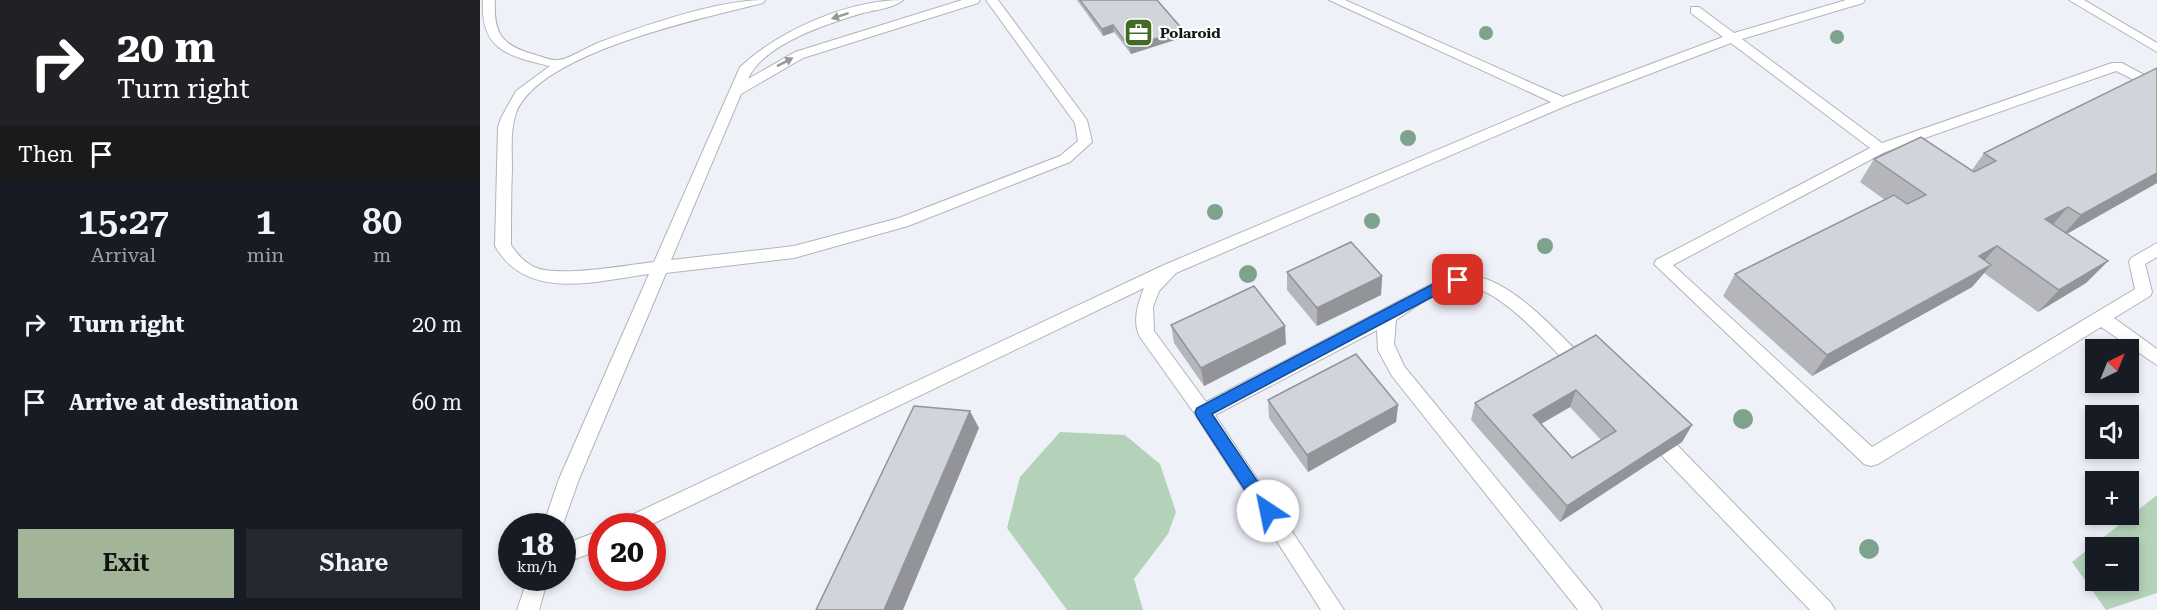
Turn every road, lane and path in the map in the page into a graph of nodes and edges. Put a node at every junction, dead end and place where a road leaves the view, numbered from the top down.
1 (489, 0) edge
2 (759, 0) edge
3 (897, 0) edge
4 (974, 0) edge
5 (992, 0) edge
6 (1335, 0) edge
7 (1858, 0) edge
8 (2074, 0) edge
9 (1695, 10) dead end
10 (1732, 38) junction
11 (2157, 48) edge
12 (562, 65) junction
13 (2157, 87) edge
14 (735, 92) junction
15 (1563, 102) junction
16 (1880, 149) junction
17 (2157, 249) edge
18 (659, 268) junction
19 (1170, 269) junction
20 (1389, 316) junction
21 (2101, 318) junction
22 (2157, 358) edge
23 (1576, 361) edge
24 (1203, 412) junction
25 (1670, 451) edge
26 (558, 513) edge
27 (655, 513) edge
28 (534, 591) edge
29 (528, 610) edge
30 (1334, 610) edge
31 (1591, 610) edge
32 (1824, 610) edge

1 - 12 lane
2 - 12 lane
3 -> 14 lane
14 -> 4 lane
5 - 18 lane
6 - 15 lane
7 - 10 lane
8 - 11 lane
9 - 10 lane
10 - 15 lane
10 - 16 lane
12 - 18 lane
13 - 16 lane
14 - 18 lane
15 - 19 lane
16 - 21 lane
17 - 21 lane
18 - 26 lane
19 - 24 lane
19 - 27 lane
20 - 23 lane
20 - 24 lane
20 - 31 lane
21 - 22 lane
24 - 30 lane
25 - 32 lane
28 - 29 lane

